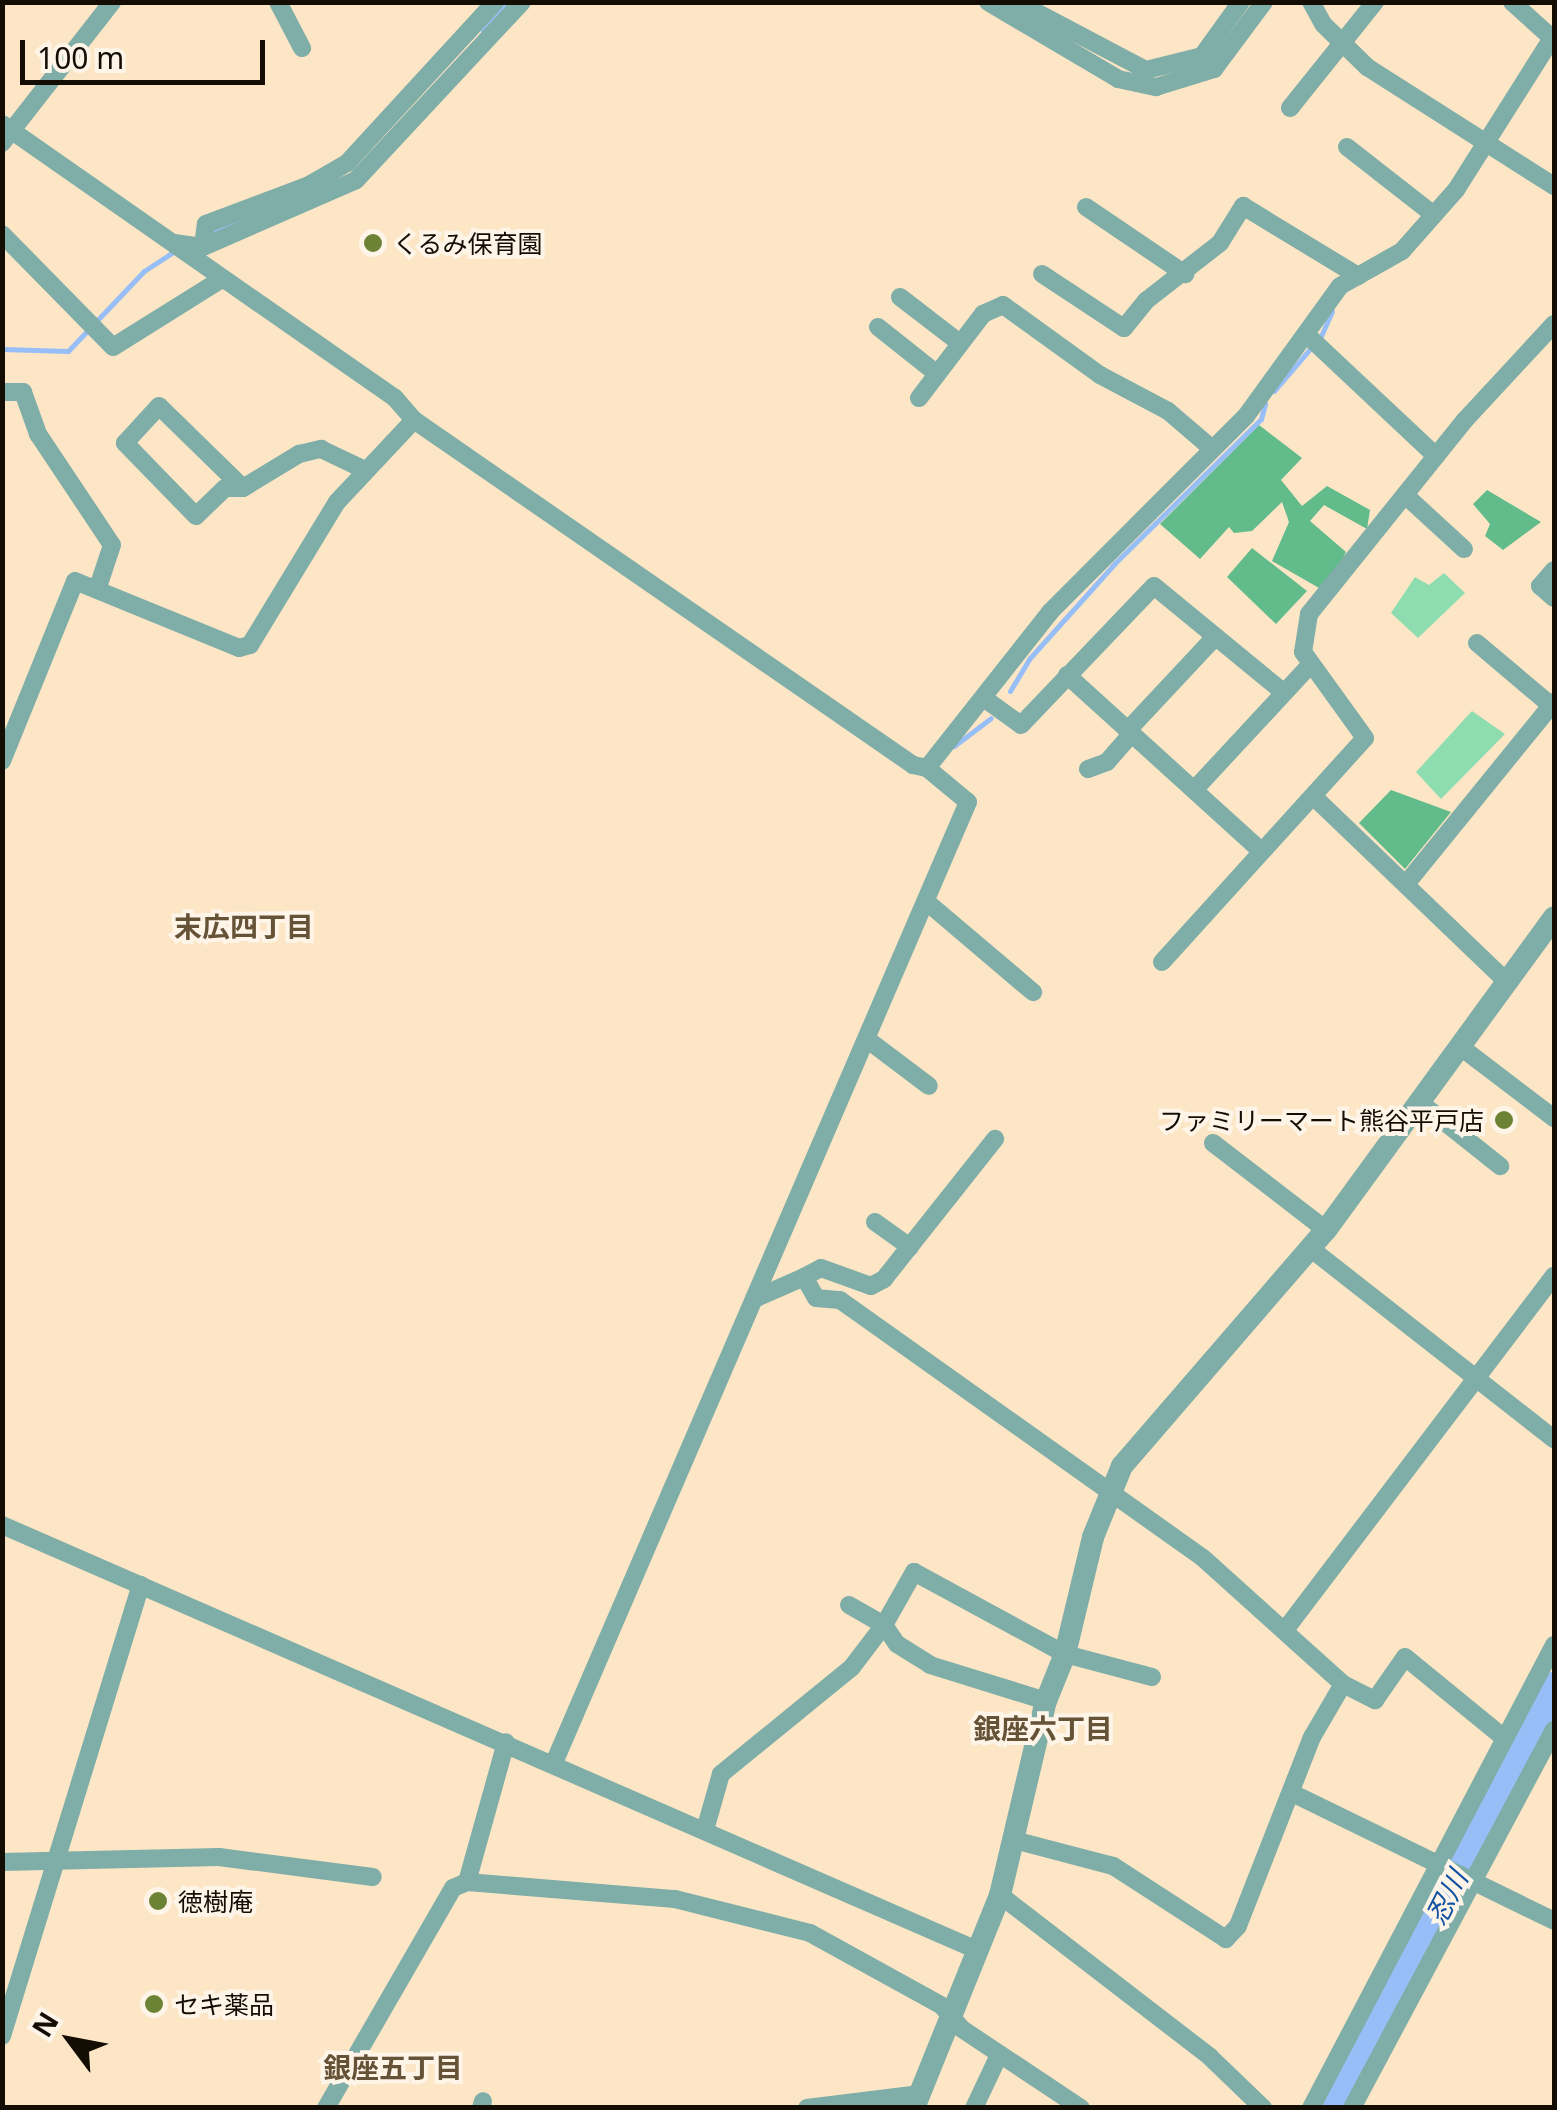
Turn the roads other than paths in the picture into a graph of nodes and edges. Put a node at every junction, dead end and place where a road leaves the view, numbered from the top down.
1 (278, 2) edge
2 (495, 2) edge
3 (522, 2) edge
4 (988, 2) edge
5 (1017, 2) edge
6 (1241, 2) edge
7 (1264, 2) edge
8 (1311, 2) edge
9 (1375, 2) edge
10 (1512, 2) edge
11 (109, 4) edge
12 (1553, 39) edge
13 (1343, 44) junction
14 (302, 48) dead end
15 (1290, 108) dead end
16 (6, 132) edge
17 (1489, 146) junction
18 (1347, 147) dead end
19 (1552, 179) edge
20 (1086, 207) dead end
21 (1434, 215) junction
22 (2, 234) edge
23 (171, 242) junction
24 (203, 247) junction
25 (1042, 274) dead end
26 (1185, 274) junction
27 (1358, 276) junction
28 (222, 279) junction
29 (900, 296) dead end
30 (1554, 324) edge
31 (878, 327) dead end
32 (1308, 335) junction
33 (960, 343) junction
34 (936, 374) junction
35 (2, 392) edge
36 (919, 398) dead end
37 (414, 420) junction
38 (1209, 446) junction
39 (1436, 456) junction
40 (365, 470) junction
41 (243, 488) junction
42 (1404, 495) junction
43 (1464, 548) dead end
44 (1554, 570) edge
45 (97, 590) junction
46 (1554, 598) edge
47 (1214, 637) junction
48 (1477, 643) dead end
49 (1310, 666) junction
50 (1067, 675) junction
51 (1284, 692) junction
52 (985, 698) junction
53 (1553, 705) edge
54 (1130, 732) junction
55 (2, 761) edge
56 (927, 768) junction
57 (1088, 769) dead end
58 (1194, 790) junction
59 (1313, 796) junction
60 (1261, 851) junction
61 (1406, 884) junction
62 (928, 903) junction
63 (1554, 917) edge
64 (1162, 962) dead end
65 (1508, 982) junction
66 (1033, 992) dead end
67 (868, 1040) junction
68 (1462, 1048) junction
69 (929, 1086) dead end
70 (1422, 1104) junction
71 (1554, 1118) edge
72 (996, 1139) dead end
73 (1213, 1142) dead end
74 (1500, 1166) dead end
75 (875, 1222) dead end
76 (1326, 1230) junction
77 (910, 1247) junction
78 (1310, 1248) junction
79 (1554, 1275) edge
80 (804, 1277) junction
81 (754, 1299) junction
82 (1477, 1380) junction
83 (1554, 1438) edge
84 (1107, 1496) junction
85 (2, 1525) edge
86 (141, 1585) junction
87 (849, 1604) dead end
88 (884, 1624) junction
89 (1285, 1630) junction
90 (1554, 1645) edge
91 (1064, 1654) junction
92 (1152, 1677) dead end
93 (1344, 1684) junction
94 (1046, 1701) junction
95 (1554, 1729) edge
96 (1504, 1738) junction
97 (506, 1742) junction
98 (554, 1764) junction
99 (1292, 1793) junction
100 (705, 1830) junction
101 (1014, 1840) junction
102 (2, 1862) edge
103 (1444, 1862) junction
104 (55, 1863) junction
105 (374, 1877) dead end
106 (1474, 1879) junction
107 (466, 1882) junction
108 (1000, 1895) junction
109 (1554, 1921) edge
110 (979, 1951) junction
111 (953, 2018) junction
112 (2, 2036) edge
113 (999, 2055) junction
114 (917, 2101) edge
115 (1059, 2101) edge
116 (326, 2108) edge
117 (807, 2108) edge
118 (974, 2108) edge
119 (1081, 2108) edge
120 (1263, 2108) edge
121 (1311, 2108) edge
122 (1352, 2108) edge

1 - 14 street
2 - 24 street
3 - 24 street
4 - 7 street
5 - 6 street
8 - 13 street
9 - 13 street
10 - 12 street
11 - 16 street
12 - 17 street
13 - 15 street
13 - 17 street
16 - 23 street
17 - 19 street
17 - 21 street
18 - 21 street
20 - 26 street
21 - 27 street
22 - 28 street
23 - 24 street
23 - 28 street
25 - 26 street
26 - 27 street
27 - 32 street
28 - 37 street
29 - 33 street
30 - 39 street
31 - 34 street
32 - 38 street
32 - 39 street
33 - 34 street
33 - 38 street
34 - 36 street
35 - 45 street
37 - 40 street
37 - 56 street
38 - 52 street
39 - 42 street
40 - 41 street
40 - 45 street
41 - 41 street
42 - 43 street
42 - 49 street
44 - 46 street
45 - 55 street
47 - 50 street
47 - 51 street
47 - 54 street
48 - 53 street
49 - 51 street
49 - 59 street
50 - 52 street
50 - 54 street
51 - 58 street
52 - 56 street
53 - 61 street
54 - 57 street
54 - 58 street
56 - 62 street
58 - 60 street
59 - 60 street
59 - 61 street
60 - 64 street
61 - 65 street
62 - 66 street
62 - 67 street
63 - 65 street
65 - 68 street
67 - 69 street
67 - 81 street
68 - 70 street
68 - 71 street
70 - 74 street
70 - 76 street
72 - 77 street
73 - 76 street
75 - 77 street
76 - 78 street
77 - 80 street
78 - 82 street
78 - 84 street
79 - 82 street
80 - 81 street
80 - 84 street
81 - 98 street
82 - 83 street
82 - 89 street
84 - 89 street
84 - 91 street
85 - 86 street
86 - 97 street
86 - 104 street
87 - 88 street
88 - 91 street
88 - 94 street
88 - 100 street
89 - 93 street
90 - 96 street
91 - 92 street
91 - 94 street
93 - 96 street
93 - 99 street
94 - 101 street
95 - 106 street
96 - 103 street
97 - 98 street
97 - 107 street
98 - 100 street
99 - 101 street
99 - 103 street
100 - 110 street
101 - 108 street
102 - 104 street
103 - 106 street
103 - 121 street
104 - 105 street
104 - 112 street
106 - 109 street
106 - 122 street
107 - 111 street
107 - 116 street
108 - 110 street
108 - 120 street
110 - 111 street
111 - 113 street
111 - 114 street
113 - 115 street
113 - 118 street
114 - 117 street
115 - 119 street

